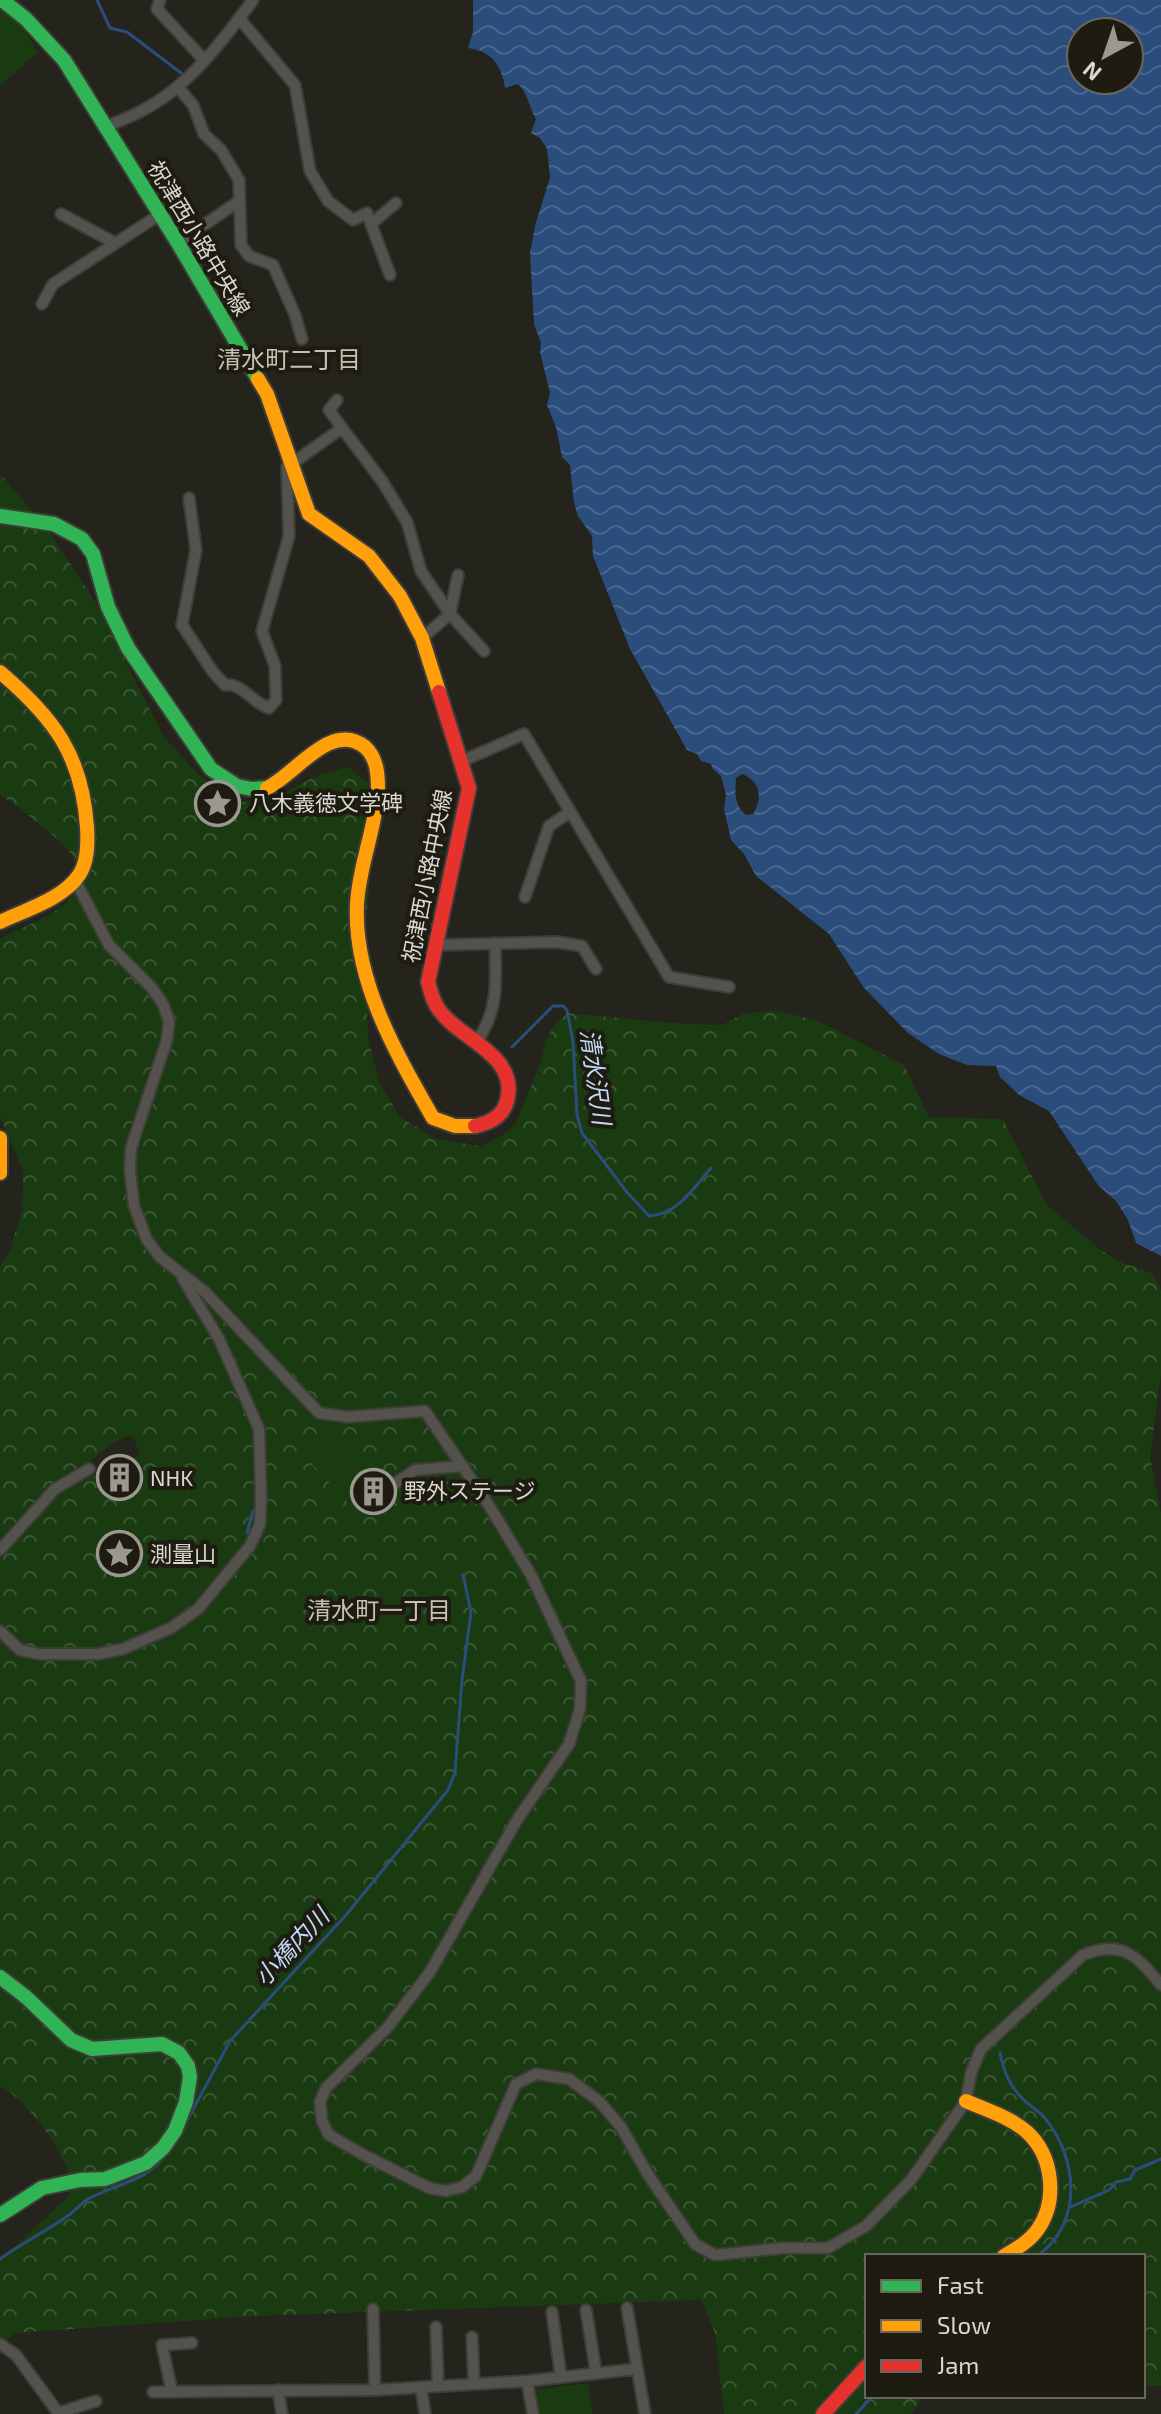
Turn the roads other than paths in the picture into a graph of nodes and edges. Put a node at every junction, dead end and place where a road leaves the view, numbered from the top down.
1 (2, 0) edge
2 (160, 0) edge
3 (253, 0) edge
4 (239, 18) junction
5 (204, 60) junction
6 (178, 87) junction
7 (105, 127) junction
8 (239, 201) junction
9 (396, 203) dead end
10 (61, 214) dead end
11 (159, 215) junction
12 (371, 224) junction
13 (115, 243) junction
14 (178, 243) junction
15 (390, 275) dead end
16 (42, 304) dead end
17 (302, 339) dead end
18 (337, 400) dead end
19 (342, 428) junction
20 (289, 458) junction
21 (189, 498) dead end
22 (0, 516) edge
23 (458, 575) dead end
24 (450, 614) junction
25 (422, 638) junction
26 (484, 651) dead end
27 (0, 672) edge
28 (462, 761) junction
29 (570, 812) junction
30 (75, 880) junction
31 (525, 897) dead end
32 (0, 922) edge
33 (495, 943) junction
34 (436, 945) junction
35 (596, 969) dead end
36 (654, 977) dead end
37 (669, 977) junction
38 (729, 987) dead end
39 (477, 1041) junction
40 (0, 1138) edge
41 (0, 1173) edge
42 (180, 1274) junction
43 (463, 1466) junction
44 (89, 1469) dead end
45 (393, 1485) dead end
46 (0, 1550) edge
47 (0, 1631) edge
48 (0, 1977) edge
49 (1161, 1985) edge
50 (966, 2101) junction
51 (0, 2215) edge
52 (1006, 2254) edge
53 (627, 2308) dead end
54 (373, 2309) dead end
55 (586, 2310) dead end
56 (552, 2312) dead end
57 (436, 2327) dead end
58 (472, 2337) dead end
59 (192, 2343) dead end
60 (0, 2344) edge
61 (865, 2368) edge
62 (636, 2369) junction
63 (596, 2372) junction
64 (561, 2377) junction
65 (527, 2381) junction
66 (474, 2384) junction
67 (438, 2386) junction
68 (421, 2387) junction
69 (278, 2390) junction
70 (375, 2390) junction
71 (153, 2392) dead end
72 (172, 2392) junction
73 (96, 2401) dead end
74 (59, 2413) edge
75 (282, 2414) edge
76 (425, 2414) edge
77 (533, 2414) edge
78 (645, 2414) edge
79 (823, 2414) edge

1 - 7 main road, 祝津西小路中央線
2 - 5 street
3 - 4 street
4 - 5 street
4 - 12 street
5 - 6 street
6 - 7 street
6 - 8 street
7 - 11 main road, 祝津西小路中央線
8 - 14 street
8 - 17 street
9 - 12 street
10 - 13 street
11 - 13 street
11 - 14 main road, 祝津西小路中央線
12 - 15 street
13 - 16 street
14 - 20 main road, 祝津西小路中央線
18 - 19 street
19 - 20 street
19 - 24 street
20 - 21 street
20 - 25 main road, 祝津西小路中央線
22 - 39 main road, 祝津西小路中央線
23 - 24 street
24 - 25 street
24 - 26 street
25 - 28 main road, 祝津西小路中央線
27 - 30 main road
28 - 29 street
28 - 34 main road, 祝津西小路中央線
29 - 31 street
29 - 37 street
30 - 32 main road
30 - 42 street
33 - 34 street
33 - 35 street
33 - 39 street
34 - 39 main road, 祝津西小路中央線
36 - 37 street
37 - 38 street
40 - 41 main road
42 - 43 street
42 - 47 street
43 - 45 street
43 - 50 street
44 - 46 street
48 - 51 main road
49 - 50 street
50 - 52 main road
53 - 62 street
54 - 70 street
55 - 63 street
56 - 64 street
57 - 67 street
58 - 66 street
59 - 72 street
60 - 74 street
61 - 79 main road
62 - 63 street
62 - 78 street
63 - 64 street
64 - 65 street
65 - 66 street
65 - 77 street
66 - 67 street
67 - 68 street
68 - 70 street
68 - 76 street
69 - 70 street
69 - 72 street
69 - 75 street
71 - 72 street
73 - 74 street

